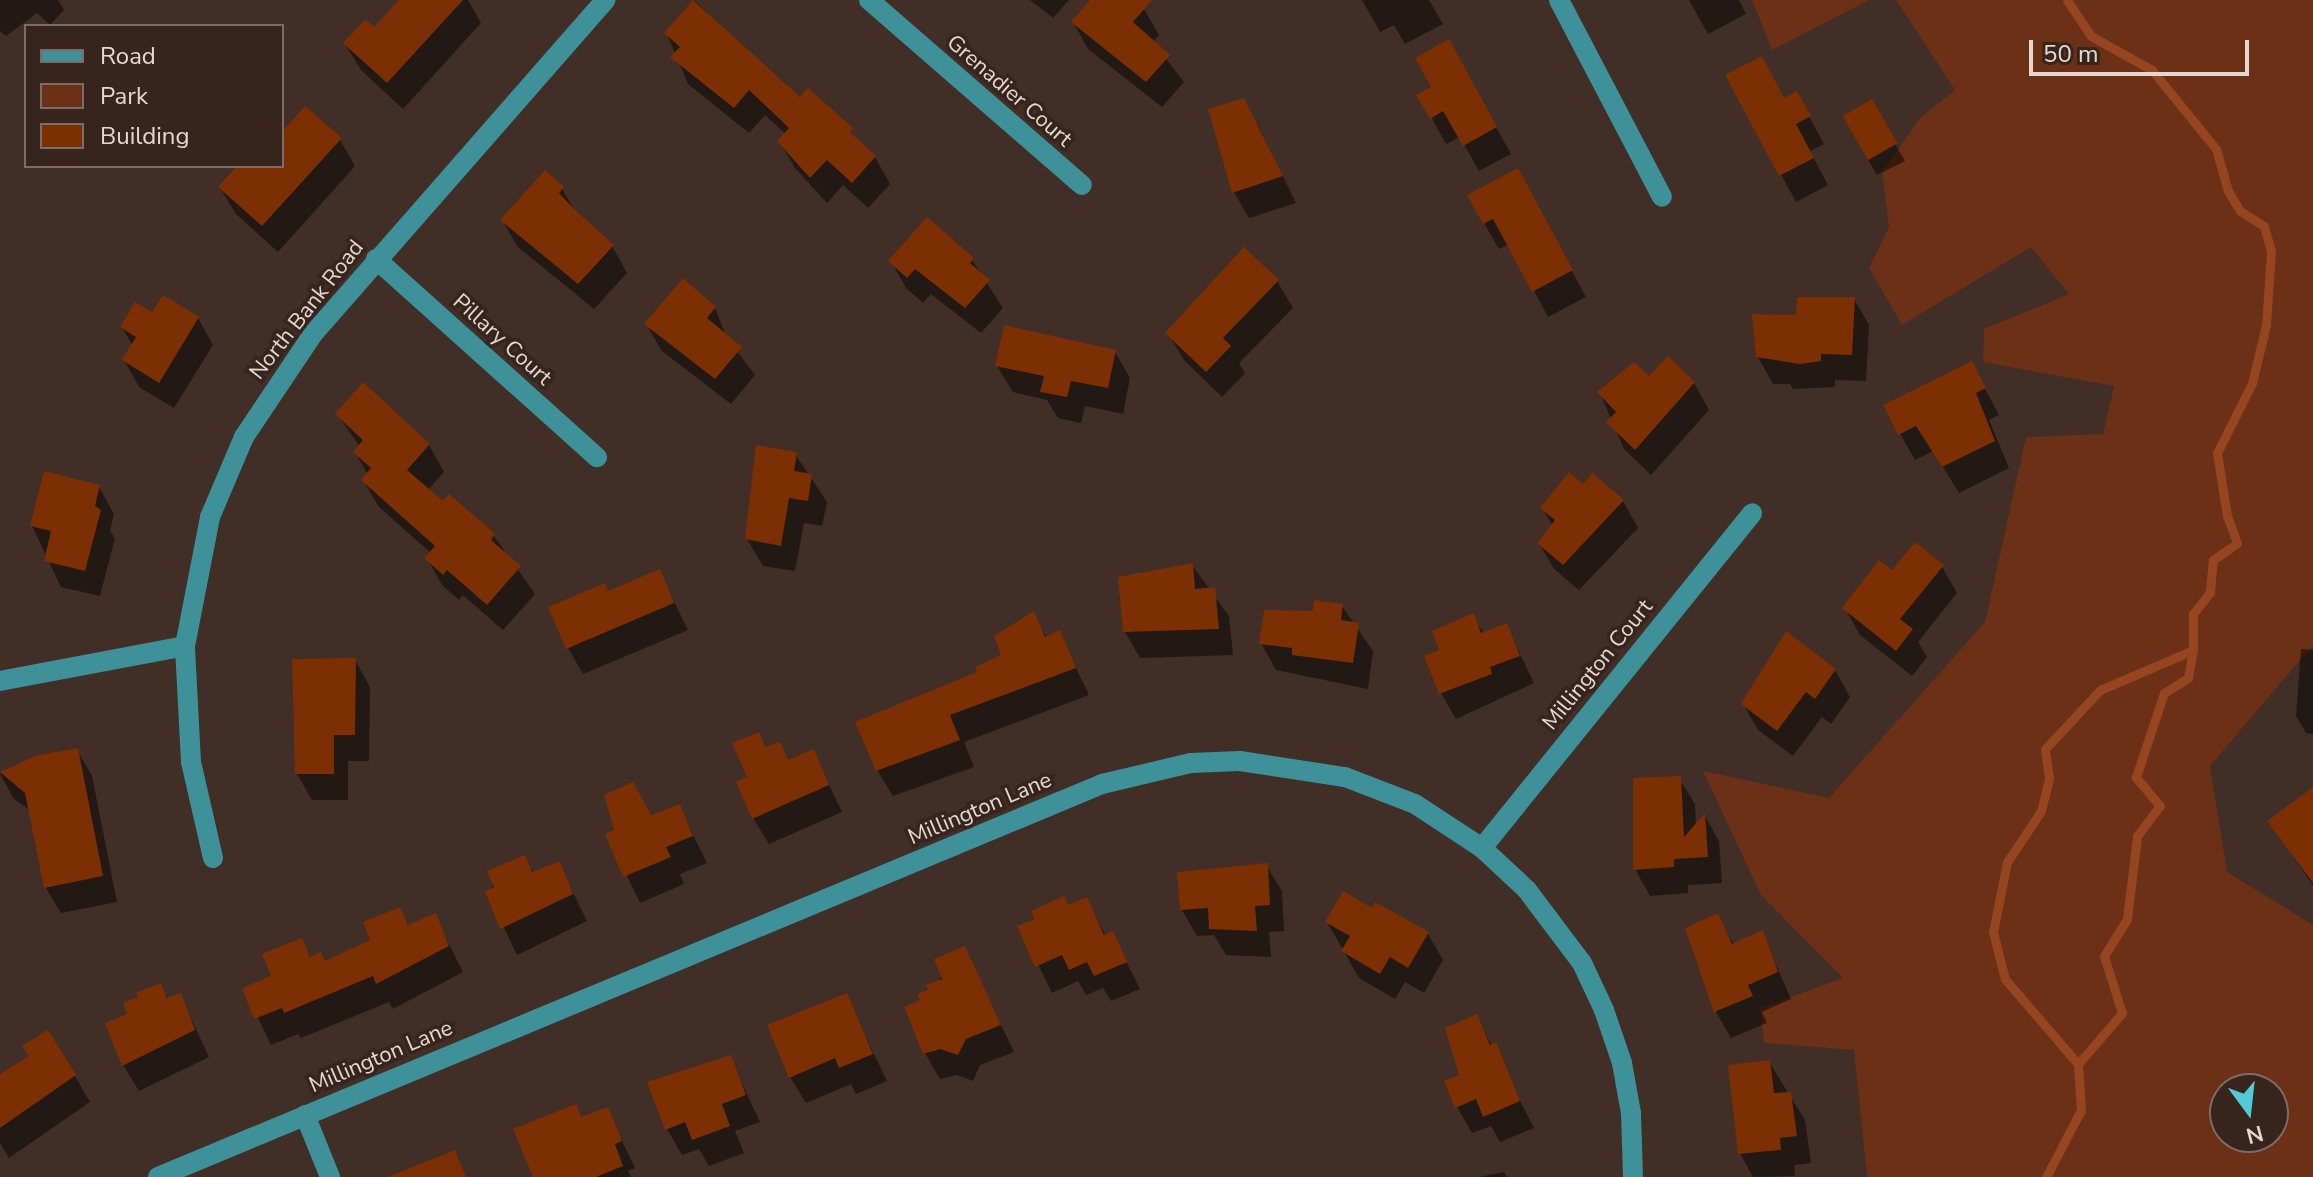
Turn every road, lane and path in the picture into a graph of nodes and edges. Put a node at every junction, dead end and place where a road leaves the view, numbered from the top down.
1 (605, 0) edge
2 (869, 0) edge
3 (1559, 0) edge
4 (1082, 185) dead end
5 (1662, 197) dead end
6 (376, 259) junction
7 (597, 457) dead end
8 (1752, 513) dead end
9 (185, 646) junction
10 (0, 681) edge
11 (1482, 848) junction
12 (213, 858) dead end
13 (305, 1115) junction
14 (158, 1177) edge
15 (330, 1177) edge
16 (1633, 1177) edge

1 - 6 street, North Bank Road
2 - 4 street, Grenadier Court
3 - 5 street
6 - 7 street, Pillary Court
6 - 9 street, North Bank Road
8 - 11 street, Millington Court
9 - 10 street
9 - 12 street, North Bank Road
11 - 13 street, Millington Lane
11 - 16 street, Millington Lane
13 - 14 street, Millington Lane
13 - 15 street

